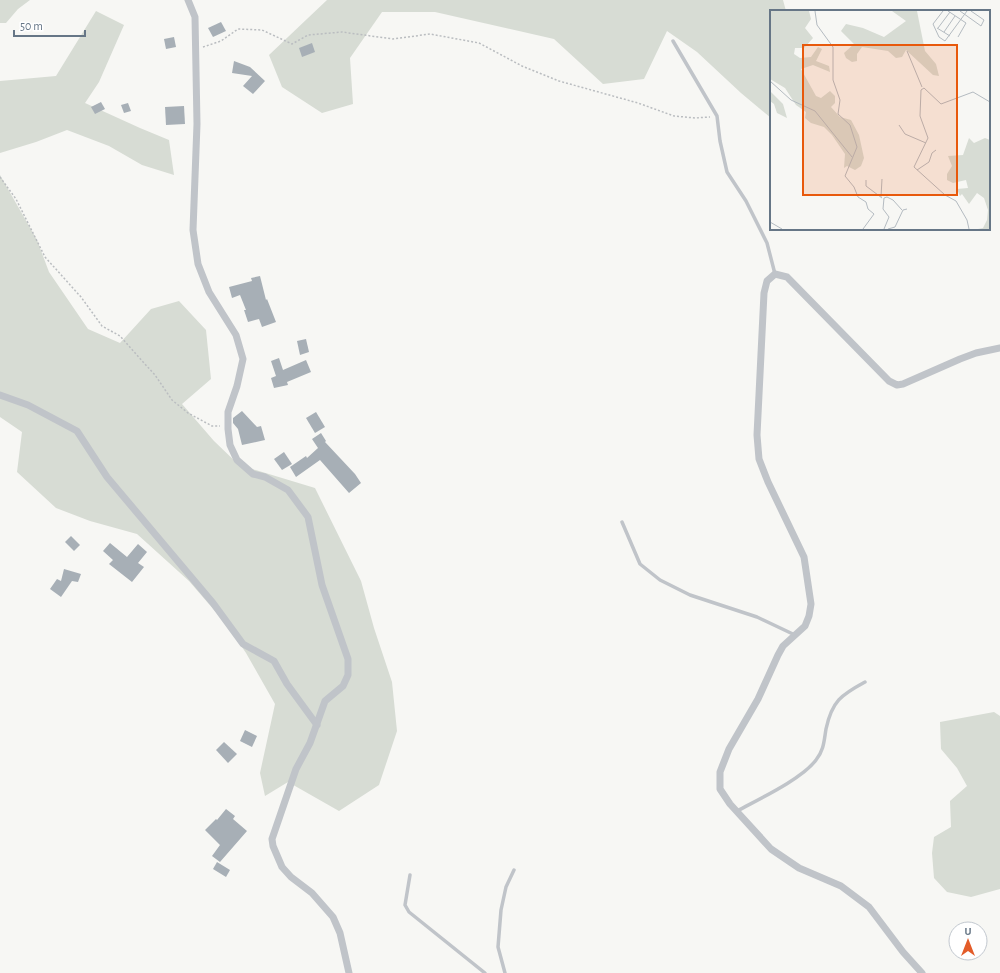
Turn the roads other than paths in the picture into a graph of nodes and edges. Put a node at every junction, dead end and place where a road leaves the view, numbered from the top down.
1 (188, 0) edge
2 (673, 41) dead end
3 (775, 274) junction
4 (1000, 348) edge
5 (0, 395) edge
6 (622, 522) dead end
7 (795, 635) junction
8 (865, 682) dead end
9 (317, 726) junction
10 (737, 811) junction
11 (514, 870) dead end
12 (410, 875) dead end
13 (349, 973) edge
14 (485, 973) edge
15 (505, 973) edge
16 (922, 973) edge

1 - 9 street
2 - 3 lane
3 - 4 street
3 - 7 street
5 - 9 street
6 - 7 lane
7 - 10 street
8 - 10 lane
9 - 13 street
10 - 16 street
11 - 15 lane
12 - 14 lane

